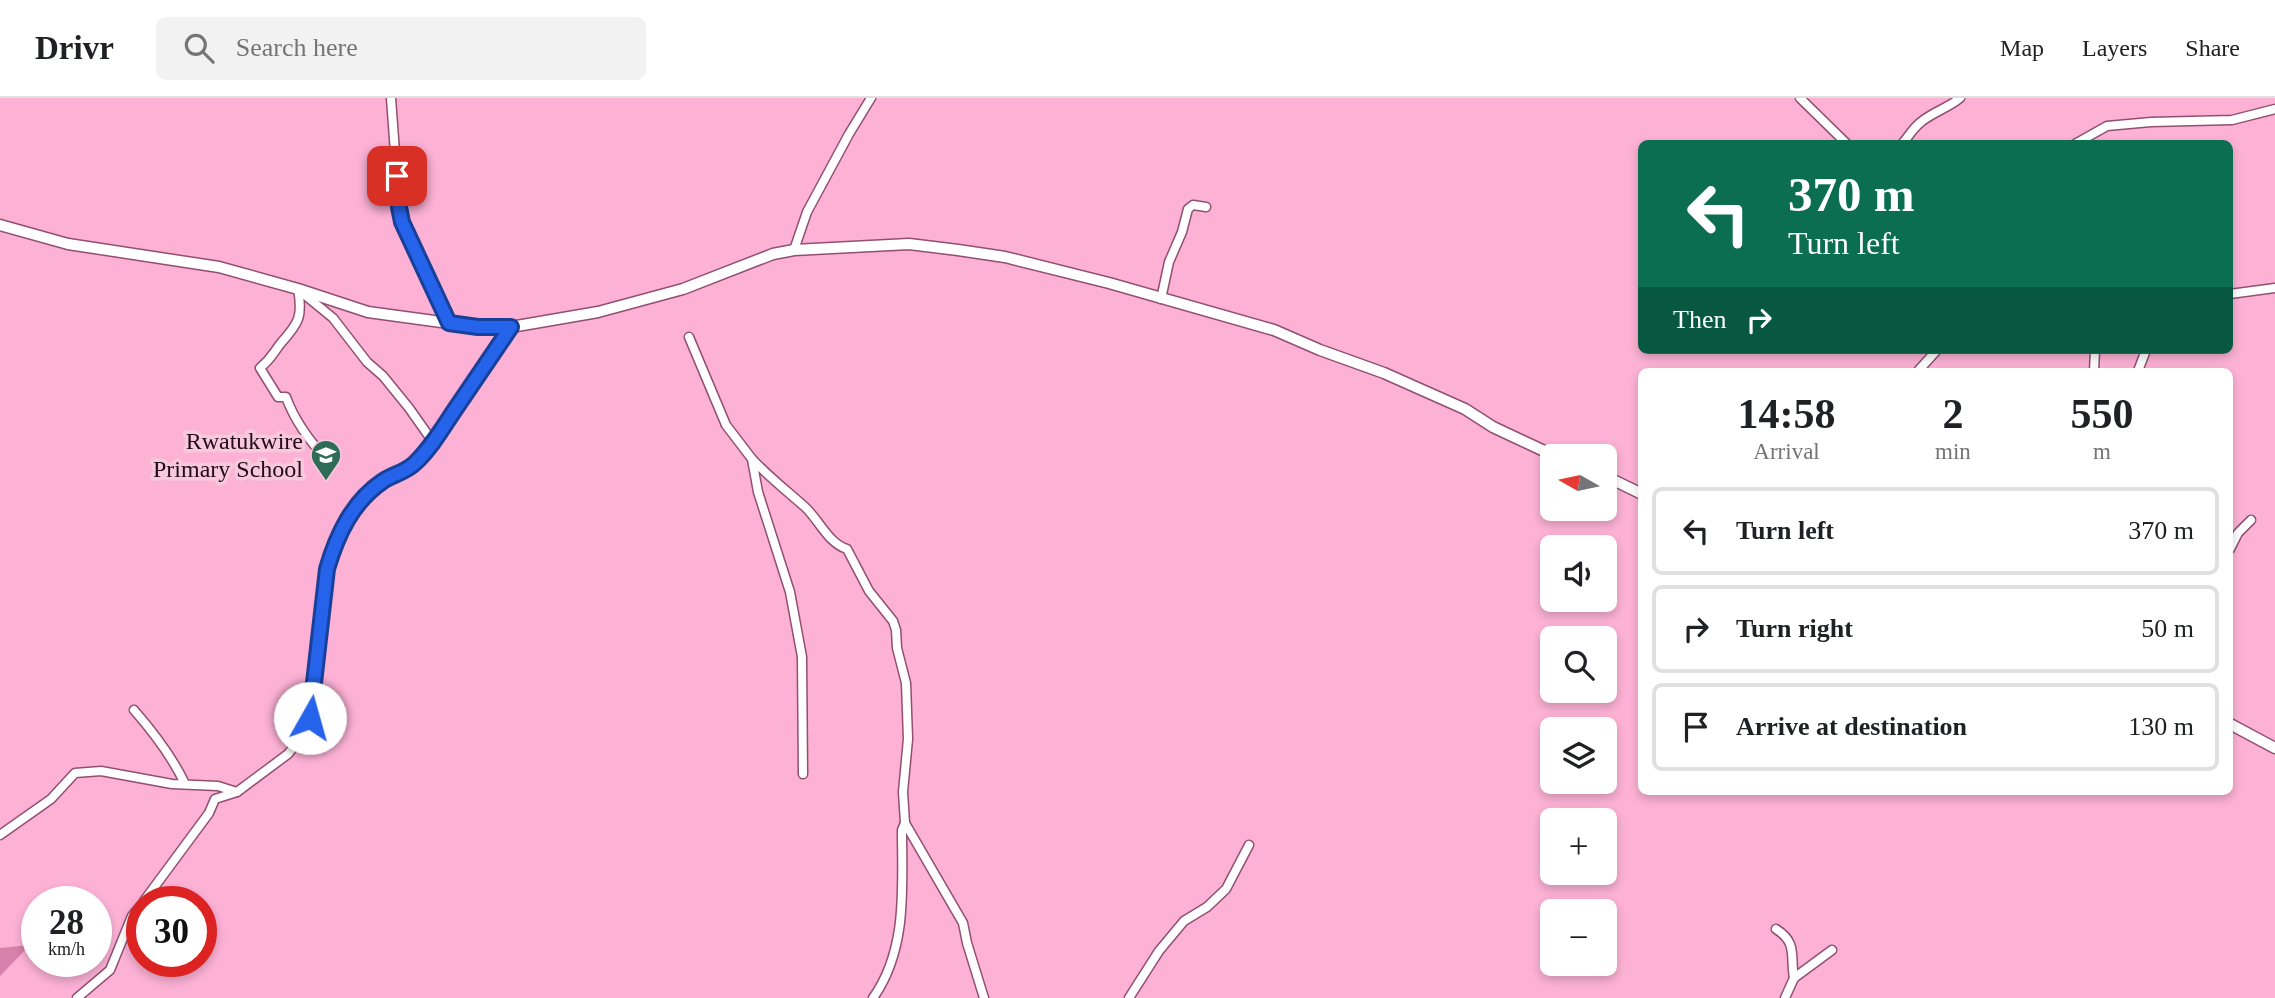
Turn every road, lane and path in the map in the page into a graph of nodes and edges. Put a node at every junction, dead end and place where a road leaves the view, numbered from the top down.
1 (391, 98) edge
2 (871, 98) edge
3 (1801, 98) edge
4 (1960, 98) edge
5 (2275, 109) edge
6 (1843, 140) edge
7 (1905, 140) edge
8 (2082, 140) edge
9 (1206, 208) dead end
10 (0, 225) edge
11 (794, 250) junction
12 (2275, 288) edge
13 (298, 289) junction
14 (2233, 294) edge
15 (1161, 299) junction
16 (449, 323) junction
17 (511, 327) junction
18 (689, 337) dead end
19 (1933, 354) edge
20 (1921, 368) edge
21 (433, 442) junction
22 (1540, 449) edge
23 (752, 459) junction
24 (329, 462) dead end
25 (1617, 483) edge
26 (1638, 492) edge
27 (2250, 520) dead end
28 (2233, 543) edge
29 (134, 710) dead end
30 (2233, 726) edge
31 (2275, 748) edge
32 (803, 774) dead end
33 (185, 784) junction
34 (237, 792) junction
35 (905, 823) junction
36 (0, 835) edge
37 (1250, 845) dead end
38 (155, 886) edge
39 (1776, 929) dead end
40 (126, 931) edge
41 (1832, 950) dead end
42 (1794, 978) junction
43 (77, 998) edge
44 (873, 998) edge
45 (984, 998) edge
46 (1129, 998) edge
47 (1786, 998) edge

1 - 16 street
2 - 11 street
3 - 6 street
4 - 7 street
5 - 8 street
9 - 15 street
10 - 13 street
11 - 15 street
11 - 17 street
12 - 14 street
13 - 16 street
13 - 21 street
13 - 24 street
15 - 22 street
16 - 17 street
17 - 21 street
18 - 23 street
19 - 20 street
21 - 34 street
23 - 32 street
23 - 35 street
25 - 26 street
27 - 28 street
29 - 33 street
30 - 31 street
33 - 34 street
33 - 36 street
34 - 38 street
35 - 44 street
35 - 45 street
37 - 46 street
39 - 42 street
40 - 43 street
41 - 42 street
42 - 47 street

